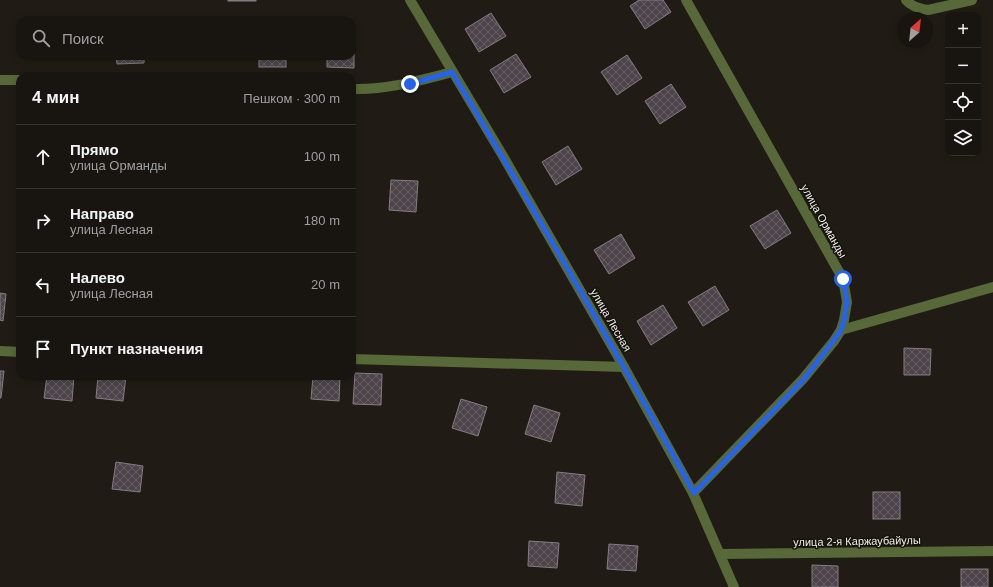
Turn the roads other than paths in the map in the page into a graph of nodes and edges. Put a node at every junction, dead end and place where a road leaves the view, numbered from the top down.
1 (410, 0) edge
2 (686, 0) edge
3 (906, 0) edge
4 (972, 0) edge
5 (452, 72) junction
6 (0, 80) edge
7 (16, 80) edge
8 (356, 89) edge
9 (993, 287) edge
10 (841, 330) junction
11 (0, 351) edge
12 (16, 352) edge
13 (356, 359) edge
14 (624, 367) junction
15 (694, 493) junction
16 (993, 551) edge
17 (721, 554) junction
18 (734, 587) edge

1 - 5 street, улица Лесная
2 - 10 street, улица Орманды
3 - 4 street
5 - 8 street
5 - 14 street, улица Лесная
6 - 7 street
9 - 10 street
10 - 15 street, улица Орманды
11 - 12 street
13 - 14 street
14 - 15 street, улица Лесная
15 - 17 street, улица Лесная
16 - 17 street, улица 2-я Каржаубайулы
17 - 18 street, улица Лесная

